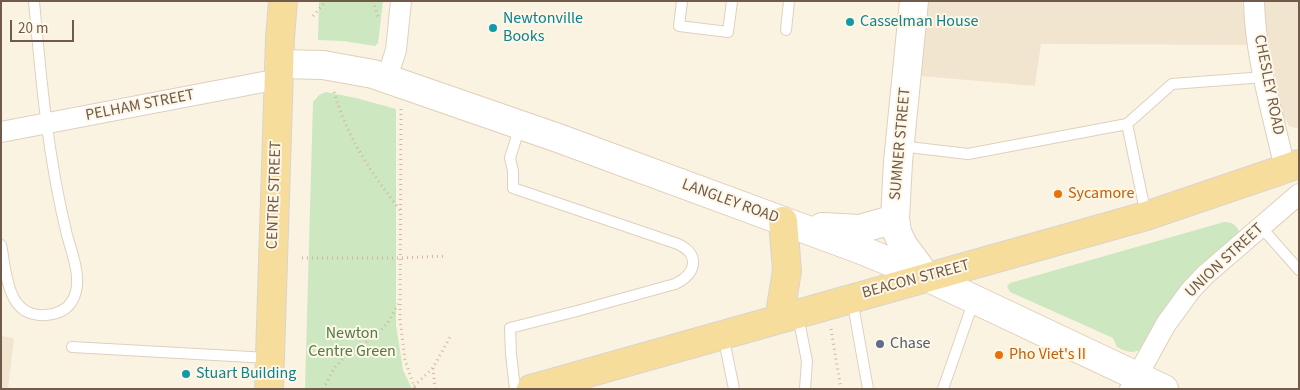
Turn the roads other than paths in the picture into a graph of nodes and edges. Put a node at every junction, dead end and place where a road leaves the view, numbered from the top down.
1 (34, 1) edge
2 (284, 1) edge
3 (401, 1) edge
4 (682, 1) edge
5 (732, 1) edge
6 (789, 1) edge
7 (914, 1) edge
8 (1254, 1) edge
9 (786, 30) dead end
10 (279, 71) junction
11 (1264, 76) junction
12 (387, 78) junction
13 (46, 124) junction
14 (1127, 124) junction
15 (520, 125) junction
16 (1, 132) edge
17 (899, 146) junction
18 (1292, 166) edge
19 (1299, 194) edge
20 (1146, 216) junction
21 (895, 219) junction
22 (787, 223) junction
23 (1260, 227) junction
24 (1, 244) edge
25 (1299, 270) edge
26 (927, 277) junction
27 (852, 298) junction
28 (974, 299) junction
29 (788, 316) junction
30 (722, 334) junction
31 (72, 346) dead end
32 (270, 358) junction
33 (1134, 382) edge
34 (566, 384) edge
35 (269, 389) edge
36 (515, 389) edge
37 (531, 389) edge
38 (734, 389) edge
39 (805, 389) edge
40 (868, 389) edge
41 (943, 389) edge
42 (1164, 389) edge

1 - 13 lane
2 - 10 main road, CENTRE STREET
3 - 12 street
4 - 5 lane
6 - 9 lane
7 - 17 street, SUMNER STREET
8 - 11 street, CHESLEY ROAD
10 - 12 street, LANGLEY ROAD
10 - 13 street, PELHAM STREET
10 - 32 main road, CENTRE STREET
11 - 14 lane
11 - 18 street, CHESLEY ROAD
12 - 15 street, LANGLEY ROAD
13 - 16 street, PELHAM STREET
13 - 24 lane
14 - 17 lane
14 - 20 lane
15 - 22 street, LANGLEY ROAD
15 - 36 lane
17 - 21 street, SUMNER STREET
18 - 20 main road, BEACON STREET
19 - 23 street, UNION STREET
20 - 26 main road, BEACON STREET
21 - 22 street
21 - 26 street, SUMNER STREET
22 - 26 street, LANGLEY ROAD
22 - 29 main road
23 - 25 lane
23 - 33 street, UNION STREET
26 - 27 main road, BEACON STREET
26 - 28 street, LANGLEY ROAD
27 - 29 main road, BEACON STREET
27 - 40 lane
28 - 33 street, LANGLEY ROAD
28 - 41 lane
29 - 30 main road, BEACON STREET
29 - 39 lane
30 - 34 main road, BEACON STREET
30 - 38 lane
31 - 32 lane
32 - 35 main road, CENTRE STREET
33 - 42 street, LANGLEY ROAD
34 - 37 main road, BEACON STREET

